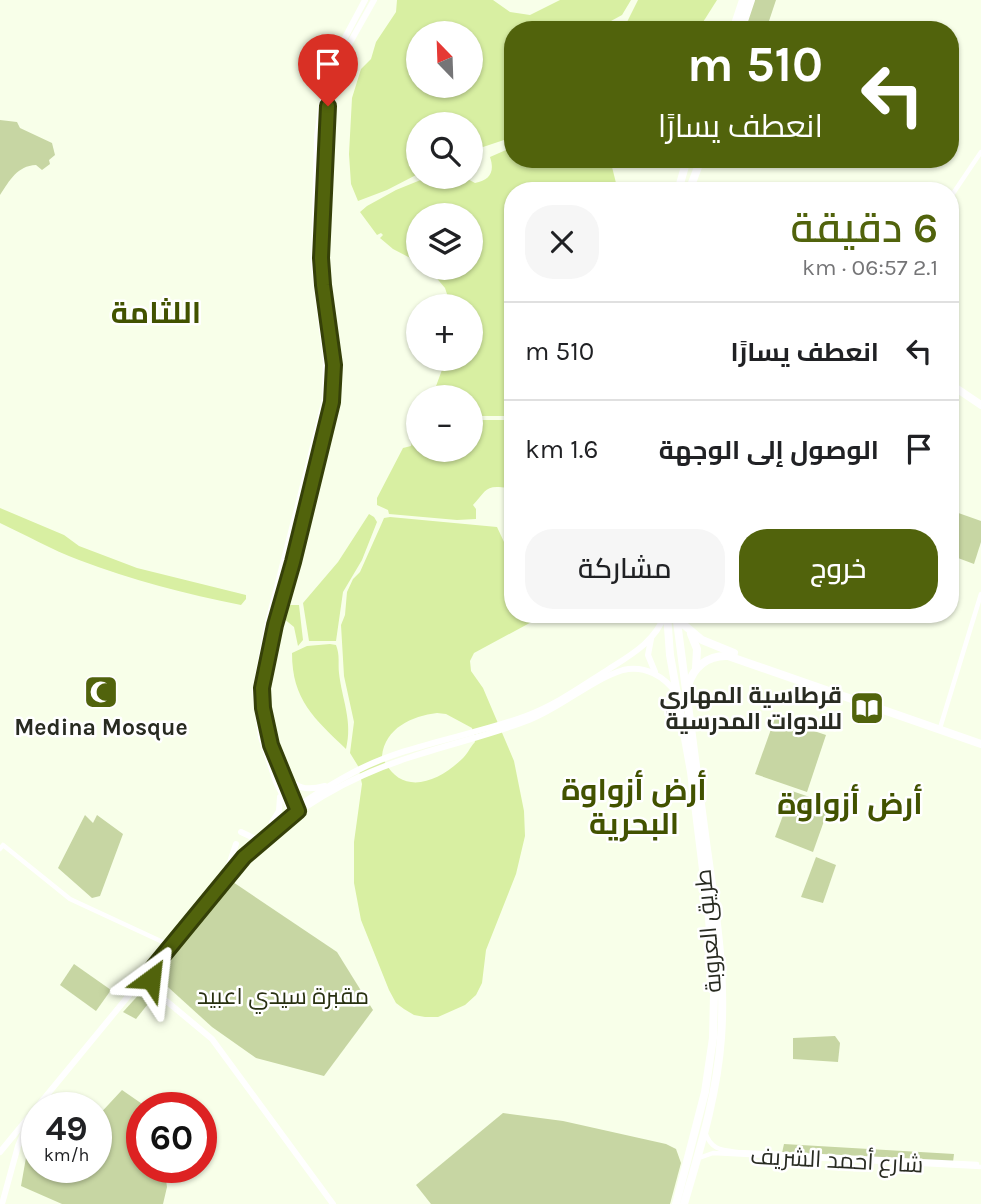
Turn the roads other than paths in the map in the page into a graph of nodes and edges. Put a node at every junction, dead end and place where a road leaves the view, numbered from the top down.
1 (365, 0) edge
2 (374, 0) edge
3 (743, 0) edge
4 (751, 0) edge
5 (736, 21) edge
6 (744, 21) edge
7 (981, 152) edge
8 (320, 166) junction
9 (959, 185) edge
10 (959, 390) edge
11 (981, 405) edge
12 (981, 594) edge
13 (660, 623) edge
14 (667, 623) edge
15 (678, 623) edge
16 (683, 623) edge
17 (272, 624) junction
18 (690, 632) junction
19 (651, 638) junction
20 (680, 645) junction
21 (710, 645) junction
22 (669, 648) junction
23 (633, 653) junction
24 (709, 659) junction
25 (639, 663) junction
26 (695, 671) junction
27 (657, 675) junction
28 (683, 697) junction
29 (508, 724) junction
30 (940, 727) junction
31 (981, 742) edge
32 (280, 770) junction
33 (353, 776) junction
34 (334, 784) junction
35 (280, 791) junction
36 (294, 811) junction
37 (241, 832) dead end
38 (265, 832) junction
39 (256, 839) junction
40 (236, 844) dead end
41 (0, 849) edge
42 (229, 867) junction
43 (167, 944) junction
44 (152, 969) junction
45 (142, 978) junction
46 (153, 988) junction
47 (133, 992) junction
48 (49, 1092) edge
49 (49, 1092) edge
50 (21, 1124) edge
51 (21, 1126) edge
52 (705, 1131) junction
53 (21, 1138) edge
54 (0, 1147) edge
55 (714, 1151) junction
56 (0, 1152) edge
57 (696, 1161) junction
58 (981, 1165) edge
59 (5, 1190) edge
60 (4, 1204) edge
61 (333, 1204) edge
62 (676, 1204) edge
63 (684, 1204) edge

1 - 8 main road
2 - 8 main road
3 - 5 highway
4 - 6 highway
7 - 9 street
8 - 17 main road
10 - 11 street
12 - 30 street
13 - 19 main road
14 - 22 highway, طريق العروبة
15 - 20 highway, طريق العروبة
16 - 18 highway
17 - 32 main road
17 - 35 main road
18 - 21 highway
18 - 26 highway
19 - 23 main road
19 - 27 main road
20 - 22 highway
20 - 28 highway, طريق العروبة
21 - 24 highway
21 - 30 highway
22 - 28 highway, طريق العروبة
23 - 25 main road
23 - 29 main road
24 - 26 highway
24 - 30 highway
25 - 27 main road
25 - 29 main road
26 - 28 highway
27 - 28 main road
28 - 52 highway, طريق العروبة
28 - 62 highway, طريق العروبة
29 - 33 main road
30 - 31 highway
32 - 34 main road
32 - 36 main road
33 - 34 main road
33 - 36 main road
34 - 36 main road
35 - 36 main road
35 - 38 main road
36 - 38 main road
36 - 44 main road
37 - 39 main road
38 - 39 main road
39 - 42 main road
40 - 42 main road
41 - 43 street
42 - 43 main road
43 - 45 main road
44 - 45 main road
44 - 46 main road
45 - 46 main road
45 - 47 main road
45 - 48 main road
46 - 47 main road
46 - 61 main road
47 - 49 main road
50 - 54 main road
51 - 56 main road
52 - 55 street
52 - 57 highway, طريق العروبة
53 - 59 main road
55 - 57 street, شارع أحمد الشريف
55 - 58 street, شارع أحمد الشريف
57 - 63 highway, طريق العروبة
59 - 60 main road

